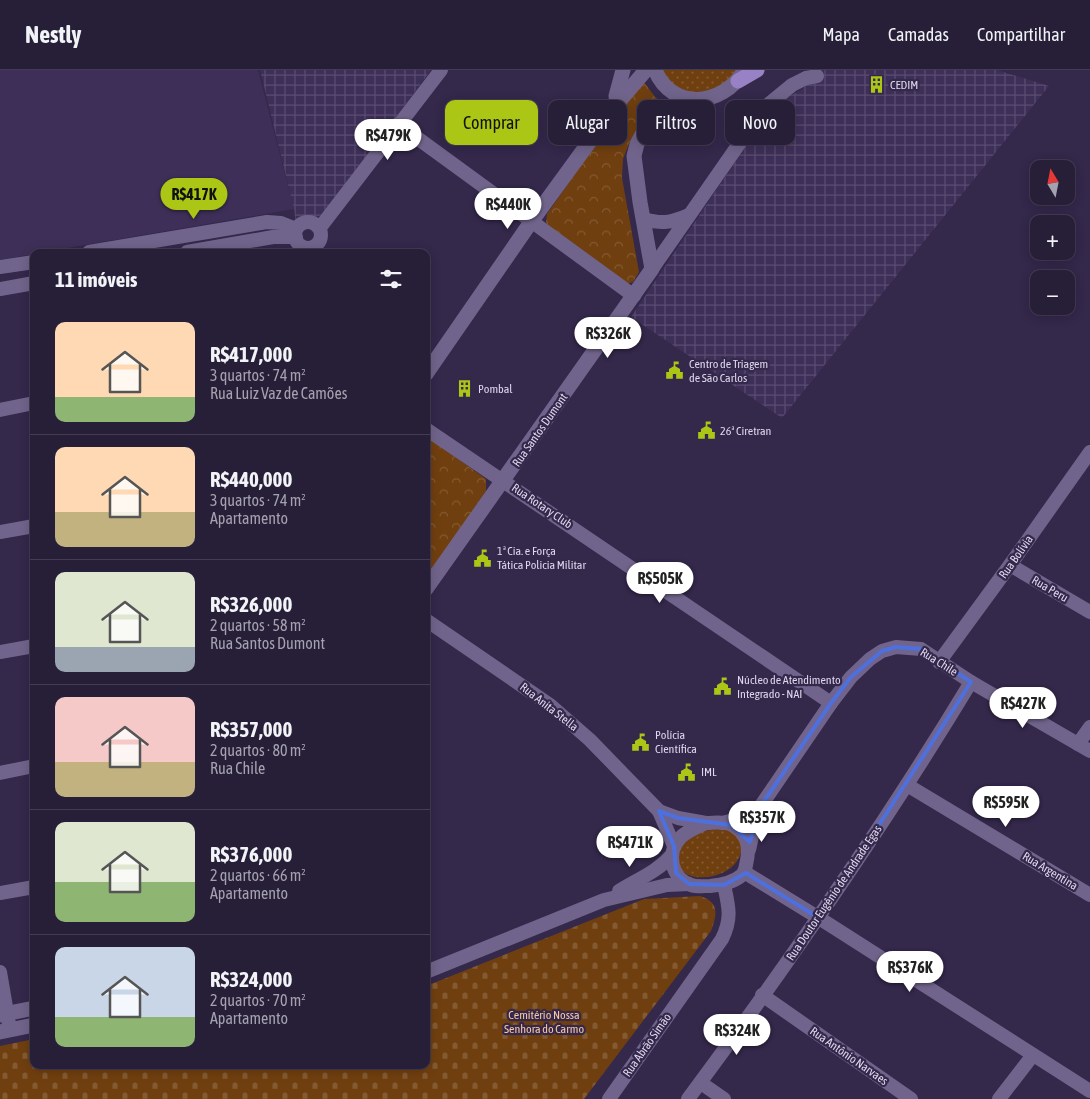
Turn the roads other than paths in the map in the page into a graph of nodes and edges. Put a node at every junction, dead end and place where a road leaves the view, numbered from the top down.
1 (441, 70) edge
2 (623, 70) edge
3 (646, 70) edge
4 (655, 70) edge
5 (757, 70) edge
6 (741, 76) edge
7 (817, 76) dead end
8 (692, 99) junction
9 (616, 100) edge
10 (620, 100) edge
11 (398, 124) junction
12 (587, 145) edge
13 (690, 215) junction
14 (643, 219) junction
15 (532, 222) junction
16 (318, 226) junction
17 (296, 233) junction
18 (107, 249) edge
19 (213, 249) edge
20 (307, 249) edge
21 (309, 249) edge
22 (30, 263) edge
23 (0, 267) edge
24 (652, 269) junction
25 (30, 284) edge
26 (0, 289) edge
27 (634, 296) junction
28 (430, 368) edge
29 (30, 404) edge
30 (0, 410) edge
31 (430, 432) edge
32 (1087, 461) edge
33 (504, 480) junction
34 (30, 527) edge
35 (0, 532) edge
36 (1010, 566) junction
37 (430, 583) edge
38 (1090, 612) edge
39 (430, 623) edge
40 (30, 647) edge
41 (0, 652) edge
42 (939, 662) junction
43 (971, 682) junction
44 (831, 703) junction
45 (1090, 727) edge
46 (1084, 748) edge
47 (30, 767) edge
48 (0, 773) edge
49 (907, 785) junction
50 (758, 810) junction
51 (659, 811) junction
52 (706, 823) junction
53 (724, 823) junction
54 (673, 850) junction
55 (749, 850) junction
56 (744, 872) junction
57 (689, 884) junction
58 (724, 885) junction
59 (30, 888) edge
60 (0, 893) edge
61 (1090, 895) edge
62 (604, 900) junction
63 (819, 918) junction
64 (430, 970) edge
65 (0, 972) edge
66 (762, 995) junction
67 (30, 1009) edge
68 (3, 1014) edge
69 (30, 1026) edge
70 (5, 1031) edge
71 (1033, 1054) junction
72 (700, 1083) junction
73 (1090, 1091) edge
74 (609, 1099) edge
75 (688, 1099) edge
76 (724, 1099) edge
77 (911, 1099) edge
78 (999, 1099) edge

1 - 11 street
2 - 9 street
3 - 10 street
4 - 8 street
5 - 6 highway
6 - 8 street
7 - 13 street, Rua Santos Dumont
8 - 14 street
11 - 15 street
11 - 16 street
12 - 15 street
13 - 14 street
13 - 24 street, Rua Santos Dumont
14 - 24 street
15 - 27 street
15 - 28 street
16 - 17 street
16 - 21 street
17 - 18 street
17 - 19 street
17 - 20 street
22 - 23 street
24 - 27 street, Rua Santos Dumont
25 - 26 street
27 - 33 street, Rua Santos Dumont
29 - 30 street
31 - 33 street, Rua Rotary Club
32 - 36 street, Rua Bolívia
33 - 37 street, Rua Santos Dumont
33 - 44 street, Rua Rotary Club
34 - 35 street
36 - 38 street, Rua Peru
36 - 42 street, Rua Bolívia
39 - 51 street, Rua Anita Stella
40 - 41 street
42 - 43 street, Rua Chile
42 - 44 street, Rua Chile
43 - 46 street, Rua Chile
43 - 49 street, Rua Doutor Eugênio de Andrade Egas
44 - 50 street, Rua Chile
45 - 46 street
47 - 48 street
49 - 61 street, Rua Argentina
49 - 63 street, Rua Doutor Eugênio de Andrade Egas
50 - 53 street
50 - 55 street
51 - 52 street
51 - 54 street
52 - 53 street
52 - 54 street
53 - 55 street
54 - 57 street
54 - 62 street
55 - 56 street
56 - 58 street
56 - 63 street
57 - 58 street
57 - 62 street
58 - 74 street, Rua Abrão Simão
59 - 60 street
62 - 64 street
63 - 66 street, Rua Doutor Eugênio de Andrade Egas
63 - 71 street
65 - 68 street
66 - 72 street, Rua Doutor Eugênio de Andrade Egas
66 - 77 street, Rua Antônio Narvaes
67 - 68 street
68 - 70 street
69 - 70 street
71 - 73 street
71 - 78 street
72 - 75 street, Rua Doutor Eugênio de Andrade Egas
72 - 76 street

